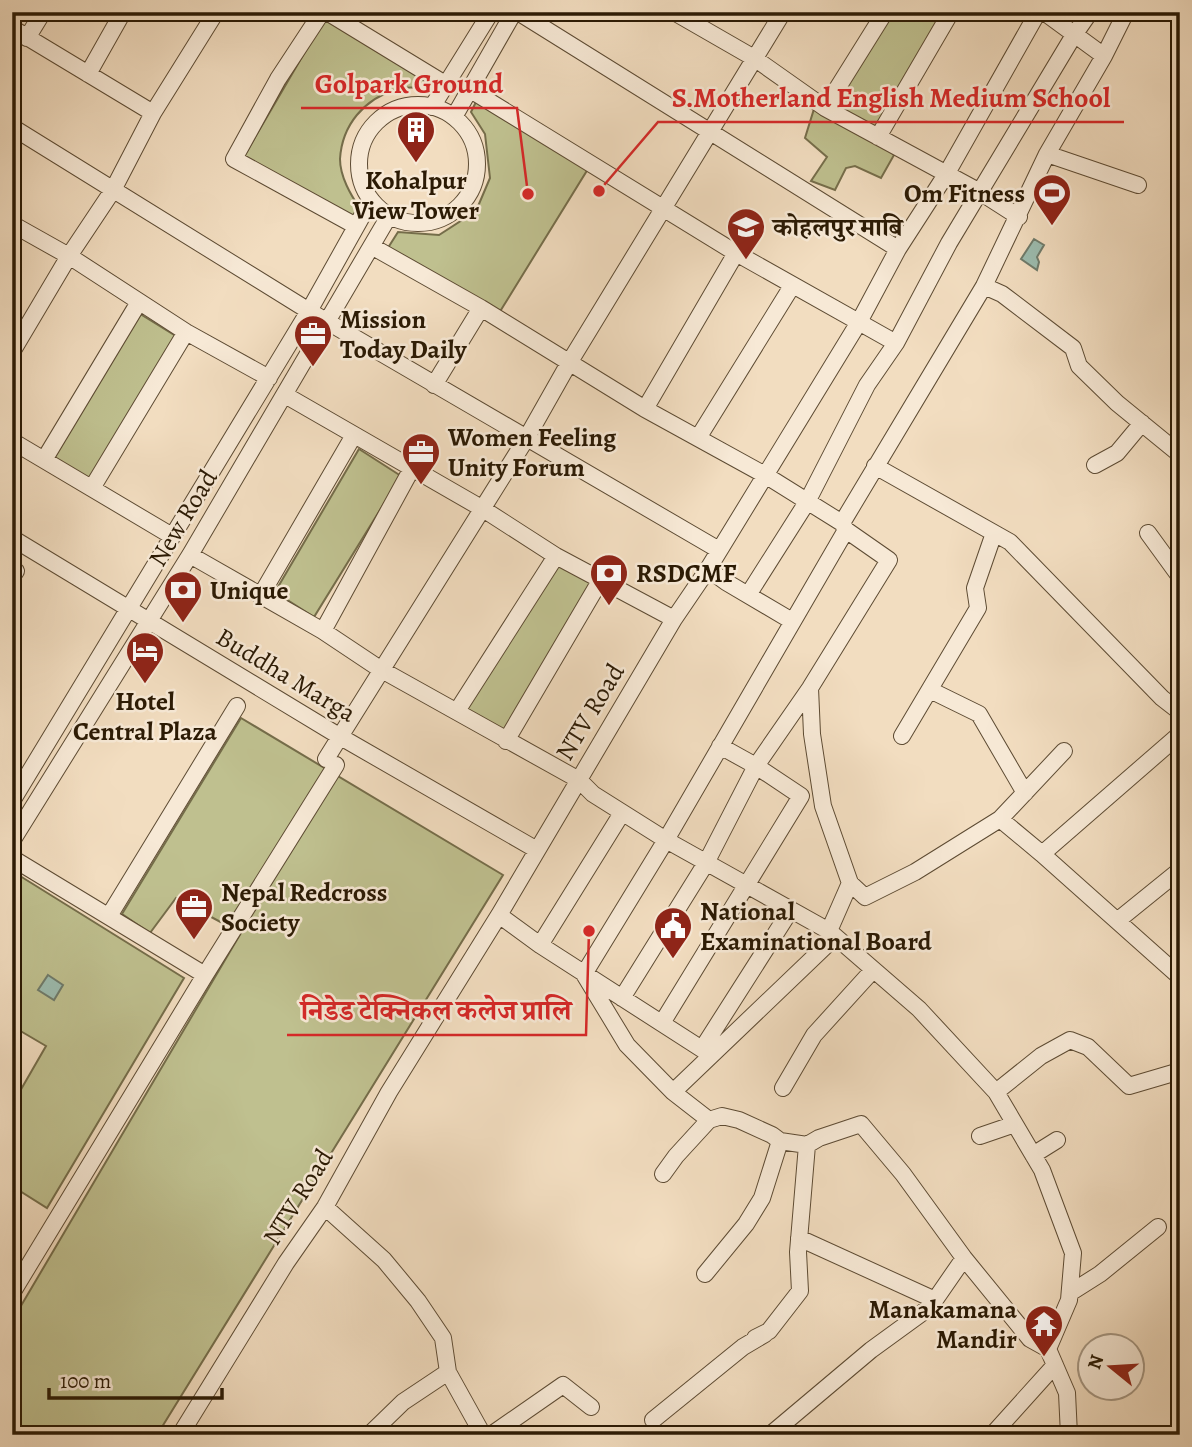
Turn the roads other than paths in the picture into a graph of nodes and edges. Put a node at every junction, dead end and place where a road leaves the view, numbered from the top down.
1 (43, 12) edge
2 (123, 12) edge
3 (216, 12) edge
4 (325, 12) edge
5 (491, 12) edge
6 (516, 12) edge
7 (783, 12) edge
8 (885, 12) edge
9 (951, 12) edge
10 (1041, 12) edge
11 (1090, 12) edge
12 (1126, 12) edge
13 (679, 14) edge
14 (12, 28) edge
15 (1077, 37) junction
16 (27, 38) junction
17 (1113, 38) junction
18 (1104, 56) junction
19 (754, 58) junction
20 (88, 74) junction
21 (444, 84) junction
22 (469, 89) junction
23 (432, 107) junction
24 (825, 108) junction
25 (153, 113) junction
26 (454, 117) junction
27 (12, 128) edge
28 (710, 133) junction
29 (878, 137) junction
30 (1047, 154) junction
31 (947, 173) junction
32 (1138, 186) dead end
33 (113, 190) junction
34 (981, 192) junction
35 (371, 200) junction
36 (664, 209) junction
37 (389, 216) junction
38 (1019, 217) junction
39 (12, 224) edge
40 (356, 226) junction
41 (373, 247) junction
42 (898, 249) junction
43 (736, 253) junction
44 (69, 256) junction
45 (792, 286) junction
46 (984, 286) junction
47 (139, 302) junction
48 (481, 308) junction
49 (309, 311) junction
50 (330, 321) junction
51 (859, 322) junction
52 (186, 332) junction
53 (896, 343) junction
54 (12, 352) edge
55 (569, 363) junction
56 (269, 378) junction
57 (434, 384) junction
58 (285, 395) junction
59 (645, 409) junction
60 (1142, 423) junction
61 (354, 435) junction
62 (698, 438) junction
63 (526, 439) junction
64 (12, 441) edge
65 (1180, 453) edge
66 (44, 460) junction
67 (1095, 465) dead end
68 (875, 466) junction
69 (411, 470) junction
70 (765, 475) junction
71 (92, 488) junction
72 (807, 502) junction
73 (483, 509) junction
74 (844, 526) junction
75 (994, 533) junction
76 (1148, 533) dead end
77 (172, 536) junction
78 (12, 538) edge
79 (719, 550) junction
80 (190, 555) junction
81 (556, 556) junction
82 (708, 569) junction
83 (1180, 577) edge
84 (600, 581) junction
85 (261, 595) junction
86 (748, 595) junction
87 (129, 608) junction
88 (148, 620) junction
89 (674, 620) junction
90 (792, 621) junction
91 (323, 631) junction
92 (380, 669) junction
93 (810, 688) junction
94 (930, 690) junction
95 (237, 706) dead end
96 (457, 711) junction
97 (1180, 712) edge
98 (1180, 734) edge
99 (339, 736) junction
100 (902, 736) dead end
101 (506, 741) junction
102 (720, 746) junction
103 (1064, 751) dead end
104 (757, 766) junction
105 (579, 780) junction
106 (1025, 793) junction
107 (801, 796) junction
108 (12, 801) edge
109 (823, 806) junction
110 (622, 813) junction
111 (1000, 819) junction
112 (666, 840) junction
113 (12, 841) edge
114 (537, 850) junction
115 (1042, 854) junction
116 (12, 858) edge
117 (706, 863) junction
118 (1180, 870) edge
119 (850, 883) junction
120 (746, 886) junction
121 (790, 911) junction
122 (499, 915) junction
123 (109, 916) junction
124 (1117, 921) junction
125 (832, 934) junction
126 (540, 945) junction
127 (873, 970) junction
128 (584, 974) junction
129 (205, 975) junction
130 (1180, 977) edge
131 (622, 998) junction
132 (662, 1023) junction
133 (707, 1052) junction
134 (1180, 1071) edge
135 (783, 1088) dead end
136 (673, 1092) junction
137 (996, 1093) junction
138 (709, 1120) junction
139 (1015, 1124) junction
140 (980, 1136) dead end
141 (1056, 1140) dead end
142 (780, 1141) junction
143 (807, 1145) junction
144 (1033, 1155) junction
145 (663, 1174) dead end
146 (325, 1207) junction
147 (1158, 1227) dead end
148 (799, 1238) junction
149 (964, 1258) junction
150 (705, 1274) dead end
151 (12, 1293) edge
152 (1070, 1293) junction
153 (935, 1300) junction
154 (1048, 1349) junction
155 (1055, 1365) junction
156 (448, 1371) junction
157 (591, 1407) dead end
158 (653, 1420) dead end
159 (187, 1432) edge
160 (369, 1435) edge
161 (483, 1435) edge
162 (491, 1435) edge
163 (770, 1435) edge
164 (992, 1435) edge
165 (1069, 1435) edge

1 - 16 street
2 - 20 street
3 - 25 street
4 - 21 street
4 - 40 street
5 - 21 street
6 - 22 street
6 - 28 street
7 - 19 street
8 - 24 street
9 - 29 street
10 - 15 street
10 - 31 street, NTV Road
11 - 15 street
12 - 17 street
13 - 19 street
14 - 16 street
15 - 17 street
15 - 18 street
15 - 34 street
16 - 20 street
17 - 18 street
18 - 30 street
19 - 24 street
19 - 28 street
20 - 25 street
21 - 23 street
22 - 26 street
22 - 36 street
23 - 26 street
23 - 35 street
24 - 29 street
25 - 33 street
26 - 37 street
27 - 33 street
28 - 36 street
28 - 42 street
29 - 31 street
30 - 32 street
30 - 38 street
31 - 34 street
31 - 42 street, NTV Road
33 - 44 street
33 - 49 street
34 - 38 street
34 - 53 street
35 - 37 street
35 - 40 street, New Road
36 - 43 street
36 - 55 street
37 - 41 street, New Road
38 - 46 street
39 - 44 street
40 - 49 street, New Road
41 - 48 street
41 - 50 street, New Road
42 - 51 street, NTV Road
43 - 45 street
43 - 59 street
44 - 47 street
44 - 54 street
45 - 51 street
45 - 62 street
46 - 60 street
46 - 68 street
47 - 52 street
47 - 66 street
48 - 55 street
48 - 57 street
49 - 50 street
49 - 56 street, New Road
50 - 57 street
50 - 58 street, New Road
51 - 53 street
51 - 70 street, NTV Road
52 - 56 street
52 - 71 street
53 - 72 street
55 - 59 street
55 - 63 street
56 - 77 street, New Road
57 - 63 street
58 - 61 street
58 - 80 street, New Road
59 - 62 street
60 - 65 street
60 - 67 street
61 - 69 street
61 - 85 street
62 - 70 street
63 - 73 street
63 - 79 street
64 - 66 street
66 - 71 street
68 - 74 street
68 - 75 street
69 - 73 street
69 - 91 street
70 - 72 street
70 - 79 street, NTV Road
71 - 77 street
72 - 74 street
72 - 86 street
73 - 81 street
73 - 92 street
74 - 90 street
74 - 93 street
75 - 94 street
75 - 97 street
76 - 83 street
77 - 87 street, New Road
78 - 87 street, Buddha Marga
79 - 82 street, NTV Road
80 - 85 street
80 - 88 street, New Road
81 - 84 street
81 - 96 street
82 - 86 street
82 - 89 street, NTV Road
84 - 89 street
84 - 101 street
85 - 91 street
86 - 90 street
87 - 88 street, Buddha Marga
87 - 108 street, New Road
88 - 99 street, Buddha Marga
88 - 113 street, New Road
89 - 105 street, NTV Road
90 - 102 street
91 - 92 street
92 - 96 street
92 - 99 street
93 - 104 street
93 - 109 street
94 - 100 street
94 - 106 street
95 - 123 street
96 - 101 street
98 - 115 street
99 - 114 street, Buddha Marga
99 - 129 street
101 - 105 street
102 - 104 street
102 - 112 street
103 - 106 street
104 - 107 street
104 - 117 street
105 - 110 street
105 - 114 street, NTV Road
106 - 111 street
107 - 109 street
107 - 120 street
109 - 119 street
110 - 112 street
110 - 126 street
111 - 115 street
111 - 119 street
112 - 117 street
112 - 128 street
114 - 122 street, NTV Road
115 - 124 street
116 - 123 street
117 - 120 street
117 - 131 street
118 - 124 street
119 - 125 street
120 - 121 street
120 - 132 street
121 - 125 street
121 - 133 street
122 - 126 street
122 - 146 street, NTV Road
123 - 129 street
124 - 130 street
125 - 127 street
125 - 133 street
126 - 128 street
127 - 135 street
127 - 137 street
128 - 131 street
128 - 136 street
129 - 151 street
131 - 132 street
132 - 133 street
133 - 136 street
134 - 137 street
136 - 138 street
137 - 139 street
138 - 142 street
138 - 145 street
139 - 140 street
139 - 144 street
141 - 144 street
142 - 143 street
142 - 150 street
143 - 148 street
143 - 149 street
144 - 152 street
146 - 156 street
146 - 159 street, NTV Road
147 - 152 street
148 - 153 street
148 - 158 street
149 - 153 street
149 - 154 street
152 - 154 street
153 - 163 street
154 - 155 street
155 - 164 street
155 - 165 street
156 - 160 street
156 - 161 street
157 - 162 street

